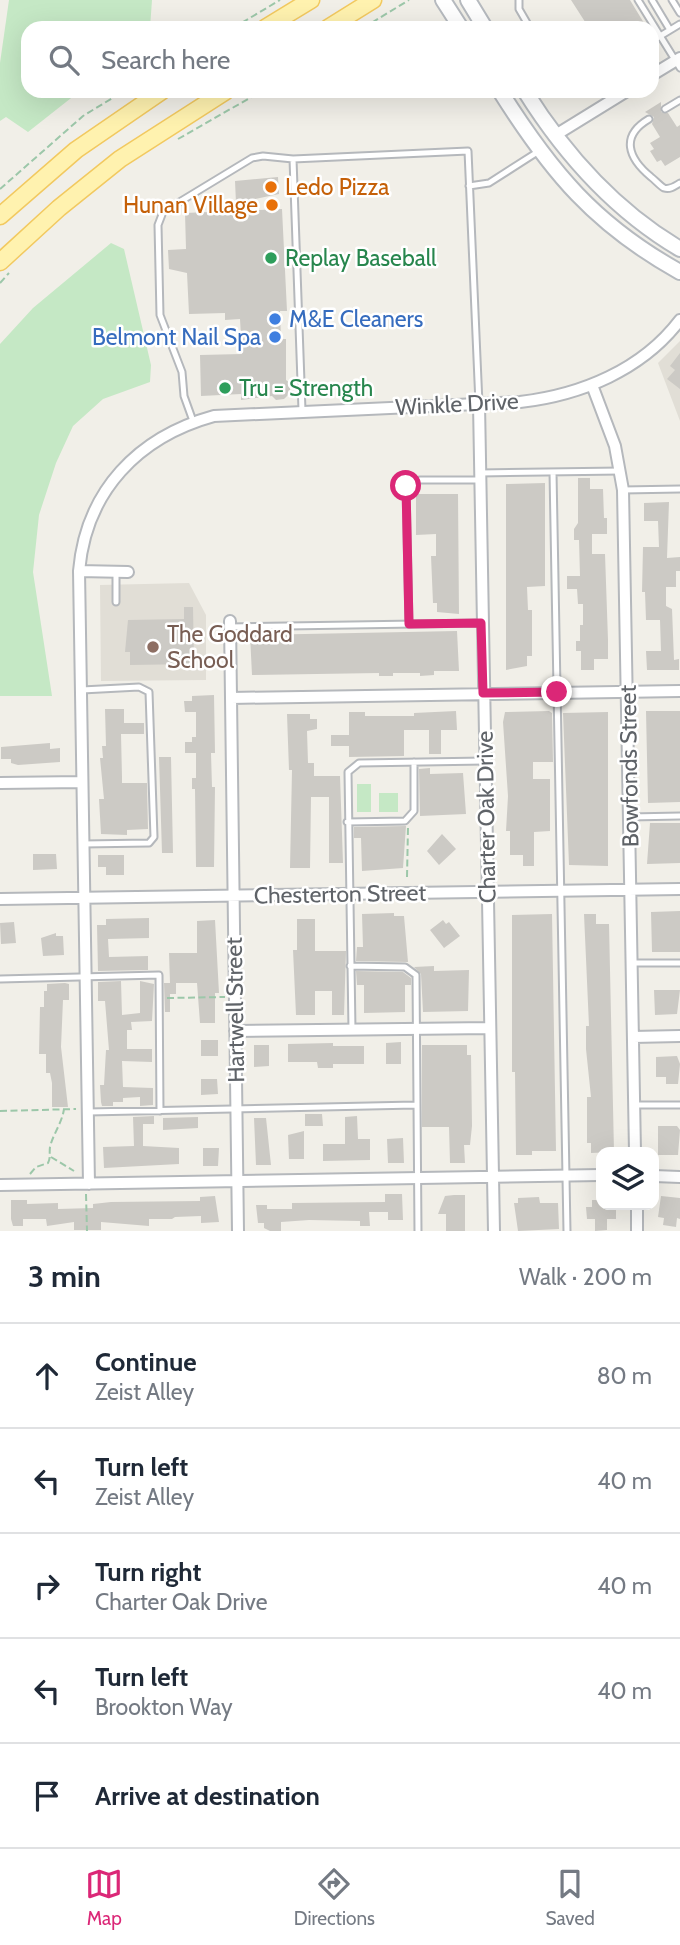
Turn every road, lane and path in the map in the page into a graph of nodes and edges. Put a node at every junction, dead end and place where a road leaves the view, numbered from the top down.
1 (280, 0) edge
2 (311, 0) edge
3 (373, 0) edge
4 (409, 0) edge
5 (443, 0) edge
6 (468, 0) edge
7 (519, 0) edge
8 (638, 0) edge
9 (652, 0) edge
10 (672, 0) edge
11 (680, 13) edge
12 (245, 21) edge
13 (276, 21) edge
14 (339, 21) edge
15 (374, 21) edge
16 (456, 21) edge
17 (481, 21) edge
18 (526, 21) edge
19 (651, 21) edge
20 (680, 24) edge
21 (670, 30) junction
22 (660, 36) joint
23 (679, 62) edge
24 (659, 72) edge
25 (113, 98) edge
26 (152, 98) edge
27 (215, 98) edge
28 (249, 98) edge
29 (505, 98) edge
30 (529, 98) edge
31 (616, 98) edge
32 (680, 100) edge
33 (665, 109) dead end
34 (649, 119) dead end
35 (554, 136) junction
36 (173, 142) dead end
37 (539, 150) junction
38 (293, 159) junction
39 (680, 183) edge
40 (469, 186) junction
41 (0, 190) edge
42 (0, 216) edge
43 (680, 249) edge
44 (6, 266) edge
45 (680, 272) edge
46 (0, 283) edge
47 (680, 320) edge
48 (592, 385) junction
49 (479, 404) junction
50 (302, 410) junction
51 (193, 421) junction
52 (621, 471) junction
53 (553, 472) junction
54 (480, 477) junction
55 (680, 489) edge
56 (623, 490) junction
57 (79, 571) junction
58 (116, 571) junction
59 (128, 572) dead end
60 (116, 602) dead end
61 (481, 623) junction
62 (230, 624) joint
63 (409, 624) junction
64 (81, 690) junction
65 (627, 691) junction
66 (680, 691) edge
67 (557, 692) junction
68 (483, 693) junction
69 (231, 698) junction
70 (485, 761) junction
71 (414, 762) junction
72 (82, 782) junction
73 (0, 783) edge
74 (680, 816) edge
75 (630, 817) junction
76 (409, 819) junction
77 (347, 822) junction
78 (83, 844) junction
79 (407, 877) dead end
80 (680, 889) edge
81 (631, 890) junction
82 (561, 891) junction
83 (487, 892) junction
84 (349, 894) junction
85 (234, 895) junction
86 (83, 897) junction
87 (0, 899) edge
88 (680, 962) edge
89 (632, 964) junction
90 (350, 966) junction
91 (86, 977) junction
92 (0, 979) edge
93 (235, 997) junction
94 (159, 998) junction
95 (490, 1028) junction
96 (415, 1029) junction
97 (352, 1030) junction
98 (235, 1031) junction
99 (680, 1036) edge
100 (633, 1037) junction
101 (415, 1105) junction
102 (635, 1105) junction
103 (680, 1105) edge
104 (236, 1108) junction
105 (64, 1109) junction
106 (88, 1110) junction
107 (0, 1111) edge
108 (160, 1111) junction
109 (635, 1147) edge
110 (596, 1175) edge
111 (659, 1175) edge
112 (566, 1176) junction
113 (492, 1177) junction
114 (680, 1177) edge
115 (417, 1178) junction
116 (237, 1181) junction
117 (89, 1184) junction
118 (0, 1185) edge
119 (26, 1185) junction
120 (637, 1210) edge
121 (238, 1231) edge
122 (418, 1231) edge
123 (494, 1231) edge
124 (567, 1231) edge
125 (637, 1231) edge

1 - 12 path
2 - 13 main road
3 - 14 main road
4 - 15 path
5 - 16 street
6 - 17 street
7 - 18 lane
8 - 19 lane
9 - 21 lane
10 - 11 lane
20 - 21 lane
21 - 22 lane
22 - 23 lane
23 - 24 street
25 - 41 path
26 - 42 main road
27 - 44 main road
28 - 36 path
29 - 37 street
30 - 35 street
31 - 35 street
32 - 33 lane
34 - 39 lane
35 - 43 street
37 - 40 lane
37 - 45 street
38 - 40 lane
38 - 50 lane
38 - 51 lane
40 - 49 lane
44 - 46 path
47 - 48 street, Winkle Drive
48 - 49 street, Winkle Drive
48 - 52 street, Bowfonds Street
49 - 50 street, Winkle Drive
49 - 54 street, Charter Oak Drive
50 - 51 street, Winkle Drive
51 - 57 street, Winkle Drive
52 - 53 lane
52 - 56 street, Bowfonds Street
53 - 54 lane
53 - 67 lane
54 - 61 street, Charter Oak Drive
54 - 63 lane
55 - 56 lane
56 - 65 street, Bowfonds Street
57 - 58 street
57 - 64 street, Winkle Drive
58 - 59 street
58 - 60 lane
61 - 63 lane
61 - 68 street, Charter Oak Drive
62 - 63 lane
62 - 69 street, Hartwell Street
64 - 72 street, Winkle Drive
64 - 78 lane
65 - 66 street
65 - 67 street
65 - 75 street, Bowfonds Street
67 - 68 street
67 - 82 lane
68 - 69 street
68 - 70 street, Charter Oak Drive
69 - 85 street, Hartwell Street
70 - 71 lane
70 - 83 street, Charter Oak Drive
71 - 76 lane
71 - 77 lane
72 - 73 street
72 - 78 street, Winkle Drive
74 - 75 lane
75 - 81 street, Bowfonds Street
76 - 77 lane
76 - 79 path
77 - 84 lane
78 - 86 street, Winkle Drive
80 - 81 street, Chesterton Street
81 - 82 street, Chesterton Street
81 - 89 street, Bowfonds Street
82 - 83 street, Chesterton Street
82 - 112 lane
83 - 84 street, Chesterton Street
83 - 95 street, Charter Oak Drive
84 - 85 street, Chesterton Street
84 - 90 lane
85 - 86 street, Chesterton Street
85 - 93 street, Hartwell Street
86 - 87 street, Chesterton Street
86 - 91 street, Winkle Drive
88 - 89 lane
89 - 100 street, Bowfonds Street
90 - 96 lane
90 - 97 lane
91 - 92 lane
91 - 94 lane
91 - 106 street, Winkle Drive
93 - 94 path
93 - 98 street, Hartwell Street
94 - 108 lane
95 - 96 street
95 - 113 street, Charter Oak Drive
96 - 97 street
96 - 101 lane
97 - 98 street
98 - 104 street, Hartwell Street
99 - 100 street
100 - 102 street, Bowfonds Street
101 - 104 lane
101 - 115 lane
102 - 103 lane
102 - 109 street, Bowfonds Street
104 - 108 lane
104 - 116 street, Hartwell Street
105 - 106 path
105 - 107 path
105 - 119 path
106 - 108 lane
106 - 117 street, Winkle Drive
110 - 112 street
111 - 114 street
112 - 113 street
112 - 124 lane
113 - 115 street
113 - 123 street, Charter Oak Drive
115 - 116 street
115 - 122 lane
116 - 117 street
116 - 121 street, Hartwell Street
117 - 119 street
118 - 119 street
120 - 125 street

